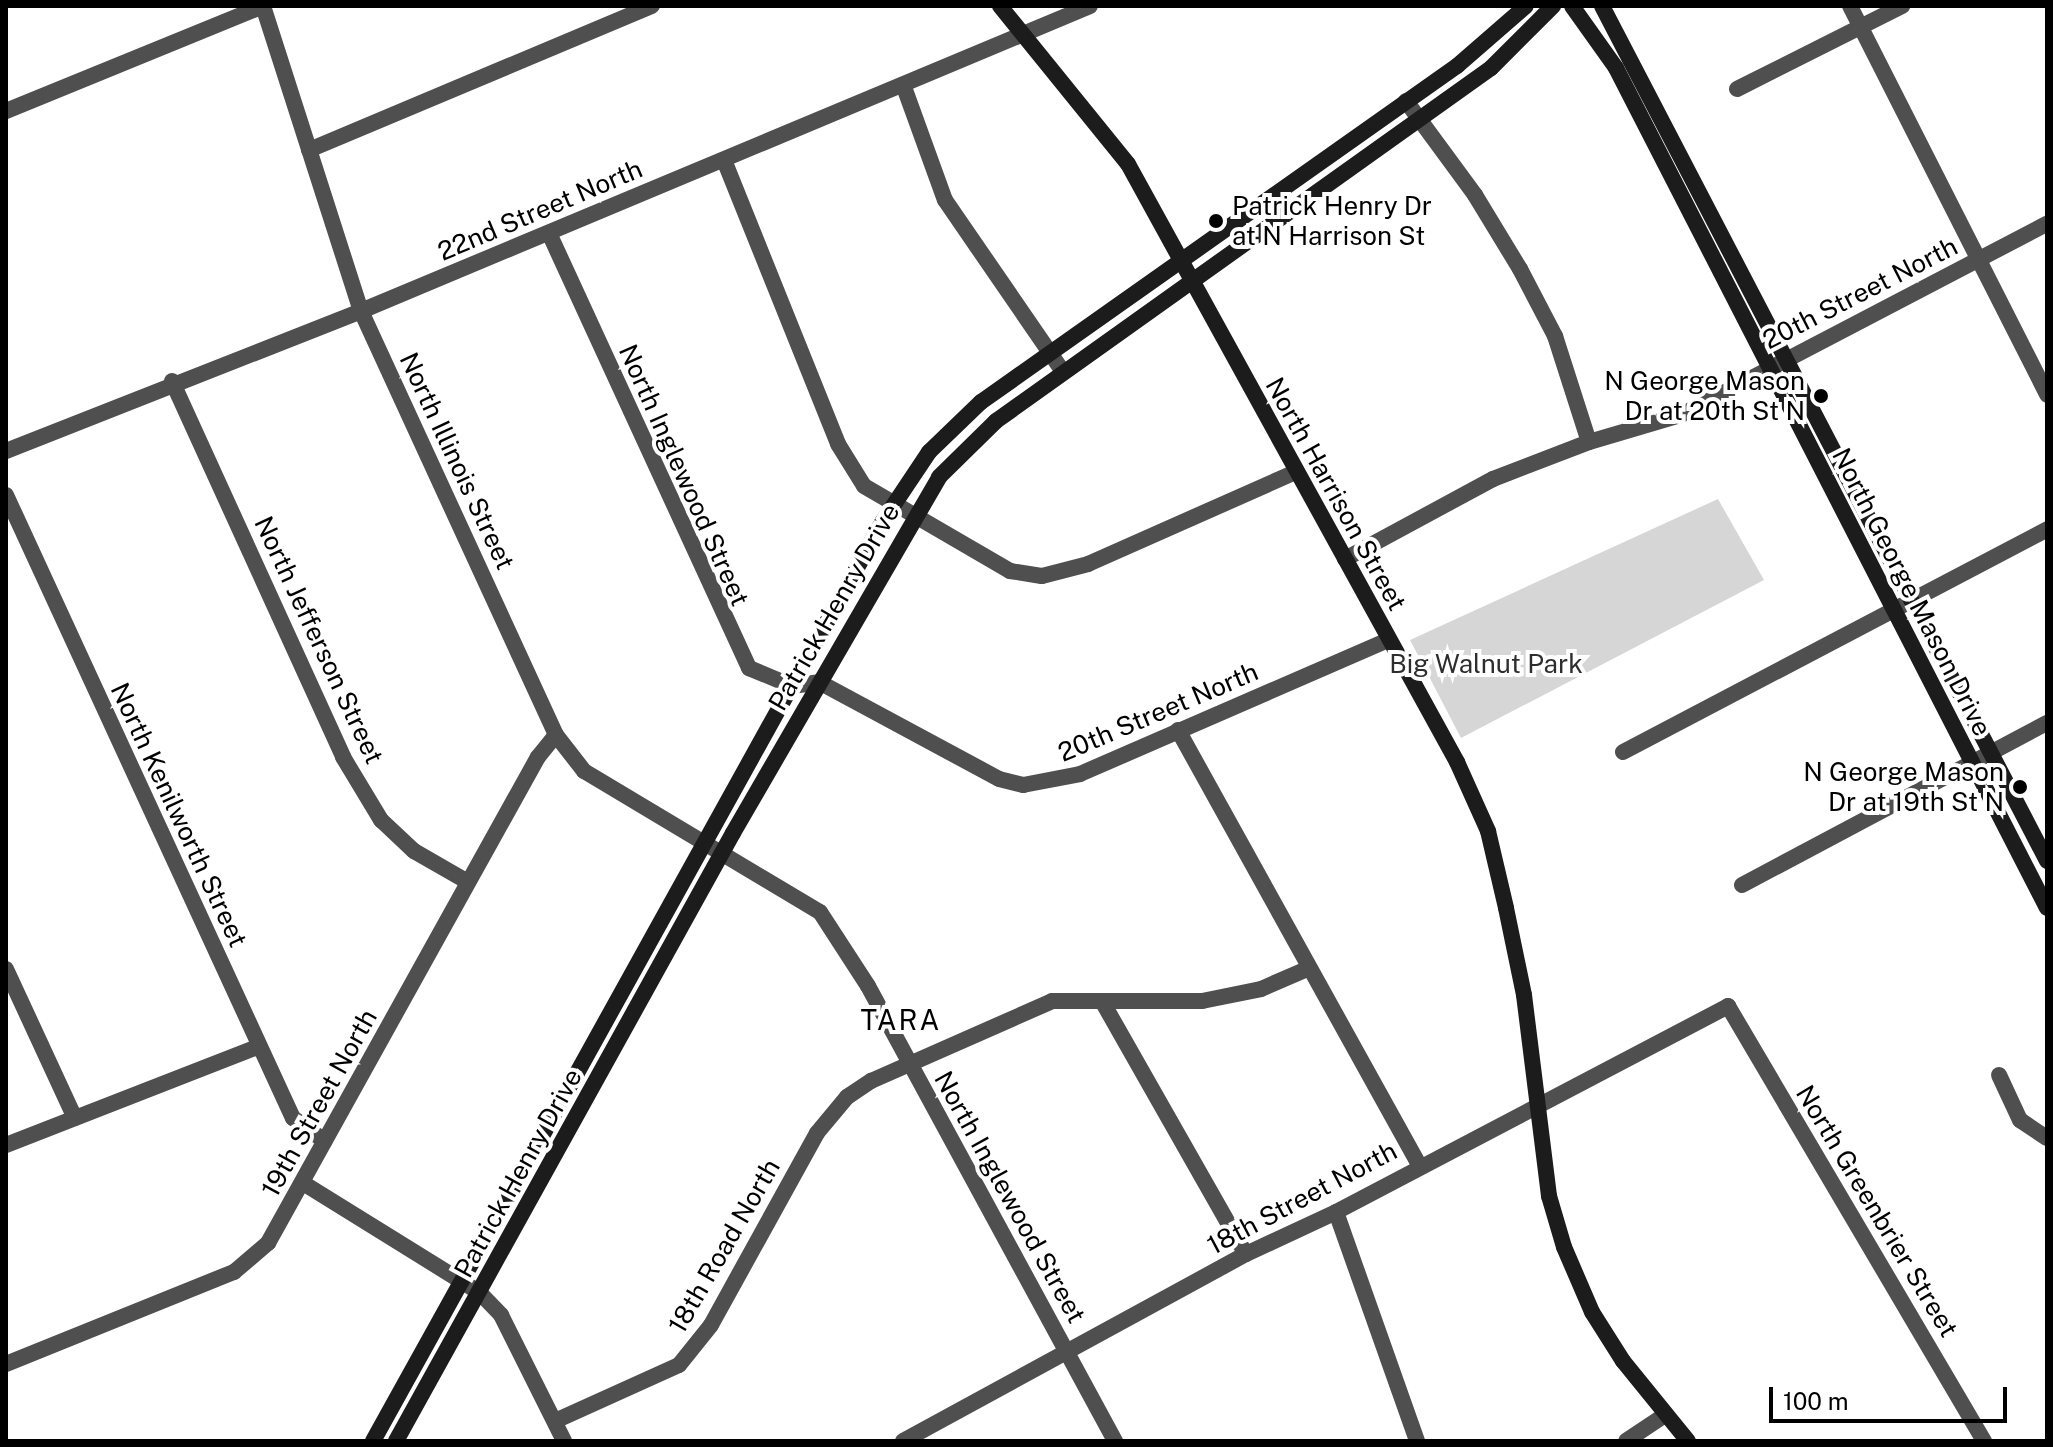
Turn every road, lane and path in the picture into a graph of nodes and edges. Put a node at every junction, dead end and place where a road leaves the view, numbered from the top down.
1 (263, 6) edge
2 (652, 6) edge
3 (1000, 6) edge
4 (1090, 6) edge
5 (1526, 6) edge
6 (1553, 6) edge
7 (1572, 6) edge
8 (1602, 6) edge
9 (1850, 6) edge
10 (1902, 6) edge
11 (1861, 27) junction
12 (1023, 33) junction
13 (904, 87) junction
14 (1737, 89) dead end
15 (1406, 101) junction
16 (6, 111) edge
17 (1420, 119) junction
18 (309, 150) junction
19 (724, 160) junction
20 (2047, 224) edge
21 (549, 233) junction
22 (1181, 259) junction
23 (1979, 260) junction
24 (1193, 279) junction
25 (361, 311) junction
26 (1050, 352) junction
27 (1787, 358) junction
28 (1768, 366) junction
29 (1063, 372) junction
30 (172, 381) junction
31 (2047, 395) edge
32 (1589, 442) junction
33 (6, 451) edge
34 (1296, 472) junction
35 (6, 495) edge
36 (893, 502) junction
37 (914, 514) junction
38 (2047, 529) edge
39 (1345, 559) junction
40 (1911, 600) junction
41 (1894, 609) junction
42 (1388, 640) junction
43 (819, 682) junction
44 (792, 686) junction
45 (2047, 723) edge
46 (1178, 730) junction
47 (556, 735) junction
48 (1623, 752) dead end
49 (1990, 753) junction
50 (1973, 763) junction
51 (705, 844) junction
52 (722, 853) junction
53 (2047, 861) edge
54 (468, 882) junction
55 (1742, 885) dead end
56 (2047, 908) edge
57 (6, 969) edge
58 (1307, 969) junction
59 (1102, 1001) junction
60 (1728, 1006) joint
61 (258, 1047) junction
62 (909, 1062) junction
63 (1999, 1075) dead end
64 (1535, 1103) junction
65 (75, 1118) junction
66 (2047, 1138) edge
67 (325, 1141) junction
68 (6, 1145) edge
69 (1419, 1165) junction
70 (303, 1183) junction
71 (1336, 1212) junction
72 (1246, 1254) junction
73 (462, 1281) junction
74 (479, 1292) junction
75 (1069, 1352) junction
76 (6, 1364) edge
77 (1665, 1415) junction
78 (555, 1421) junction
79 (373, 1441) edge
80 (396, 1441) edge
81 (564, 1441) edge
82 (903, 1441) edge
83 (1115, 1441) edge
84 (1417, 1441) edge
85 (1626, 1441) edge
86 (1688, 1441) edge
87 (1984, 1441) edge

1 - 16 street
1 - 18 street, North Illinois Street
2 - 18 street
3 - 12 street, North Harrison Street
4 - 12 street, 22nd Street North
5 - 15 street, Patrick Henry Drive
6 - 17 street, Patrick Henry Drive
7 - 28 street, North George Mason Drive
8 - 27 street, North George Mason Drive
9 - 11 street
10 - 11 street
11 - 14 street
11 - 23 street
12 - 13 street, 22nd Street North
12 - 22 street, North Harrison Street
13 - 19 street, 22nd Street North
13 - 26 street
15 - 17 street
15 - 22 street, Patrick Henry Drive
17 - 24 street, Patrick Henry Drive
17 - 32 street
18 - 25 street, North Illinois Street
19 - 21 street, 22nd Street North
19 - 36 street
20 - 23 street, 20th Street North
21 - 25 street, 22nd Street North
21 - 44 street, North Inglewood Street
22 - 24 street, North Harrison Street
22 - 26 street, Patrick Henry Drive
23 - 27 street, 20th Street North
23 - 31 street
24 - 29 street, Patrick Henry Drive
24 - 34 street, North Harrison Street
25 - 30 street, 22nd Street North
25 - 47 street, North Illinois Street
26 - 29 street
26 - 36 street, Patrick Henry Drive
27 - 28 street, 20th Street North
27 - 40 street, North George Mason Drive
28 - 32 street, 20th Street North
28 - 41 street, North George Mason Drive
29 - 37 street, Patrick Henry Drive
30 - 33 street, 22nd Street North
30 - 54 street, North Jefferson Street
32 - 39 street, 20th Street North
34 - 37 street
34 - 39 street, North Harrison Street
35 - 61 street, North Kenilworth Street
36 - 37 street
36 - 44 street, Patrick Henry Drive
37 - 43 street, Patrick Henry Drive
38 - 40 street
39 - 42 street, North Harrison Street
40 - 41 street
40 - 49 street, North George Mason Drive
41 - 48 street
41 - 50 street, North George Mason Drive
42 - 46 street, 20th Street North
42 - 64 street, North Harrison Street
43 - 44 street
43 - 46 street, 20th Street North
43 - 52 street, Patrick Henry Drive
44 - 51 street, Patrick Henry Drive
45 - 49 street
46 - 58 street
47 - 51 street, North Illinois Street
47 - 54 street, 19th Street North
49 - 50 street
49 - 53 street, North George Mason Drive
50 - 55 street
50 - 56 street, North George Mason Drive
51 - 52 street, North Illinois Street
51 - 73 street, Patrick Henry Drive
52 - 62 street, North Inglewood Street
52 - 74 street, Patrick Henry Drive
54 - 67 street, 19th Street North
57 - 65 street
58 - 59 street
58 - 69 street
59 - 62 street
59 - 72 street
60 - 64 street, 18th Street North
60 - 87 street, North Greenbrier Street
61 - 65 street
61 - 67 street, North Kenilworth Street
62 - 75 street, North Inglewood Street
62 - 78 street, 18th Road North
63 - 66 street
64 - 69 street, 18th Street North
64 - 77 street, North Harrison Street
65 - 68 street
67 - 70 street, 19th Street North
69 - 71 street, 18th Street North
70 - 73 street
70 - 76 street, 19th Street North
71 - 72 street, 18th Street North
71 - 84 street
72 - 75 street, 18th Street North
73 - 74 street
73 - 79 street, Patrick Henry Drive
74 - 78 street
74 - 80 street, Patrick Henry Drive
75 - 82 street, 18th Street North
75 - 83 street, North Inglewood Street
77 - 85 street
77 - 86 street, North Harrison Street
78 - 81 street

